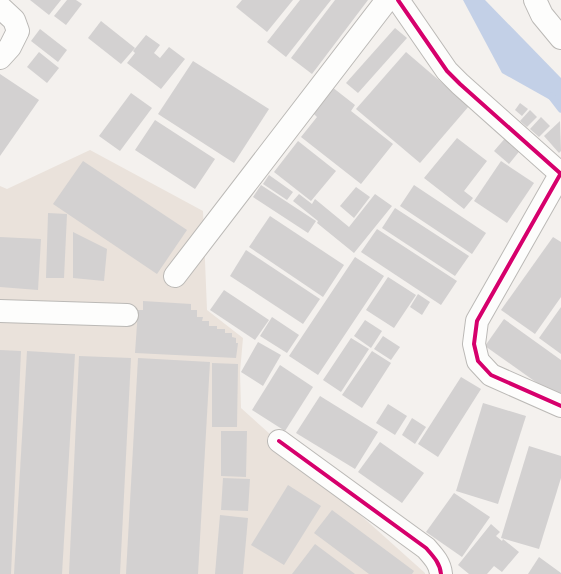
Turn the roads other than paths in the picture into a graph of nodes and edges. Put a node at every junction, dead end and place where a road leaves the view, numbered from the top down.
1 (387, 0) edge
2 (398, 0) edge
3 (535, 0) edge
4 (0, 7) edge
5 (561, 38) edge
6 (0, 58) edge
7 (561, 174) edge
8 (175, 276) dead end
9 (0, 311) edge
10 (126, 315) dead end
11 (561, 406) edge
12 (279, 441) dead end
13 (441, 574) edge

1 - 8 street
2 - 7 street
3 - 5 street
4 - 6 street
7 - 11 street
9 - 10 street
12 - 13 street

